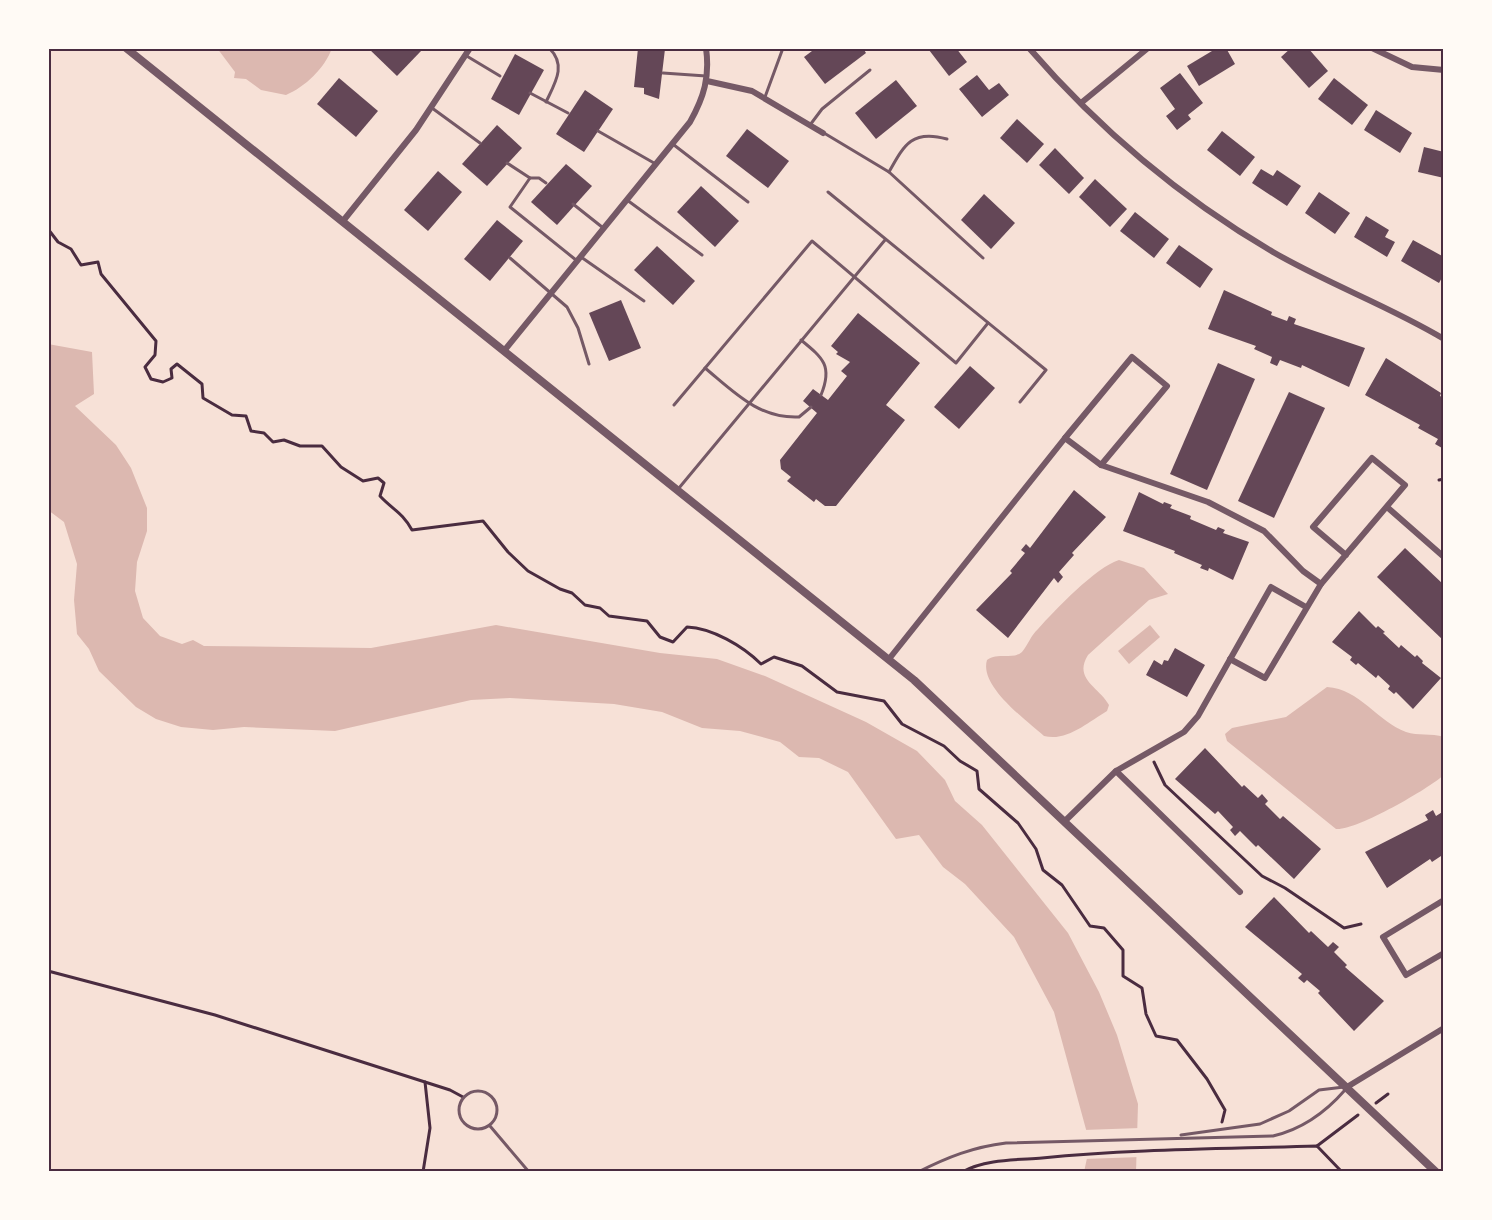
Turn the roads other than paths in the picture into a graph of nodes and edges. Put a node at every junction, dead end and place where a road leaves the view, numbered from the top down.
1 (470, 48) edge
2 (549, 48) edge
3 (706, 48) edge
4 (783, 48) edge
5 (1029, 48) edge
6 (1148, 48) edge
7 (1372, 48) edge
8 (130, 49) edge
9 (465, 55) junction
10 (870, 69) dead end
11 (1444, 70) edge
12 (663, 73) dead end
13 (500, 76) dead end
14 (708, 78) junction
15 (530, 93) dead end
16 (765, 97) junction
17 (546, 102) junction
18 (1081, 103) junction
19 (432, 108) junction
20 (568, 113) dead end
21 (810, 125) junction
22 (598, 131) dead end
23 (823, 132) joint
24 (946, 139) dead end
25 (480, 143) dead end
26 (672, 143) junction
27 (507, 163) dead end
28 (654, 163) junction
29 (889, 172) junction
30 (530, 178) junction
31 (546, 183) dead end
32 (828, 192) dead end
33 (625, 199) junction
34 (748, 202) dead end
35 (573, 204) dead end
36 (343, 221) junction
37 (603, 228) junction
38 (885, 240) junction
39 (702, 255) dead end
40 (510, 258) dead end
41 (578, 258) junction
42 (983, 258) dead end
43 (854, 277) junction
44 (551, 291) junction
45 (644, 302) dead end
46 (988, 323) junction
47 (1444, 339) edge
48 (801, 340) junction
49 (504, 351) junction
50 (589, 364) dead end
51 (705, 368) junction
52 (821, 395) dead end
53 (1020, 402) dead end
54 (748, 404) junction
55 (674, 405) dead end
56 (811, 408) dead end
57 (1065, 438) junction
58 (1101, 465) junction
59 (678, 490) junction
60 (1387, 507) junction
61 (1346, 555) junction
62 (1444, 557) edge
63 (1321, 584) junction
64 (1305, 607) junction
65 (889, 659) junction
66 (1230, 659) junction
67 (1116, 771) junction
68 (1066, 820) junction
69 (1240, 892) dead end
70 (1444, 900) edge
71 (1444, 952) edge
72 (1444, 1028) edge
73 (1347, 1087) junction
74 (490, 1126) junction
75 (1167, 1137) junction
76 (529, 1172) edge
77 (918, 1172) edge
78 (1436, 1172) edge

1 - 9 street
2 - 17 lane
3 - 14 street
4 - 16 lane
5 - 18 street
6 - 18 street
7 - 11 street
8 - 36 street
9 - 13 lane
9 - 19 street
10 - 21 lane
12 - 14 lane
14 - 16 street
14 - 26 street
15 - 17 lane
16 - 21 street
17 - 20 lane
18 - 47 street
19 - 25 lane
19 - 36 street
21 - 23 street
22 - 28 lane
23 - 29 lane
24 - 29 lane
26 - 28 street
26 - 34 lane
27 - 30 lane
28 - 33 street
29 - 42 lane
30 - 31 lane
30 - 41 lane
32 - 38 lane
33 - 37 street
33 - 39 lane
35 - 37 lane
36 - 49 street
37 - 41 street
38 - 43 lane
38 - 46 lane
40 - 44 lane
41 - 44 street
41 - 45 lane
43 - 46 lane
43 - 48 lane
43 - 51 lane
44 - 49 street
44 - 50 lane
46 - 53 lane
48 - 52 lane
48 - 54 lane
49 - 59 street
51 - 54 lane
51 - 55 lane
54 - 56 lane
54 - 59 lane
57 - 58 street
57 - 58 street
57 - 65 street
58 - 63 street
59 - 65 street
60 - 61 street
60 - 61 street
60 - 62 street
61 - 63 street
63 - 64 street
64 - 66 street
64 - 66 street
65 - 68 street
66 - 67 street
67 - 68 street
67 - 69 street
68 - 73 street
70 - 71 street
72 - 73 street
73 - 75 lane
73 - 75 lane
73 - 78 street
74 - 74 lane
74 - 76 lane
75 - 77 lane

